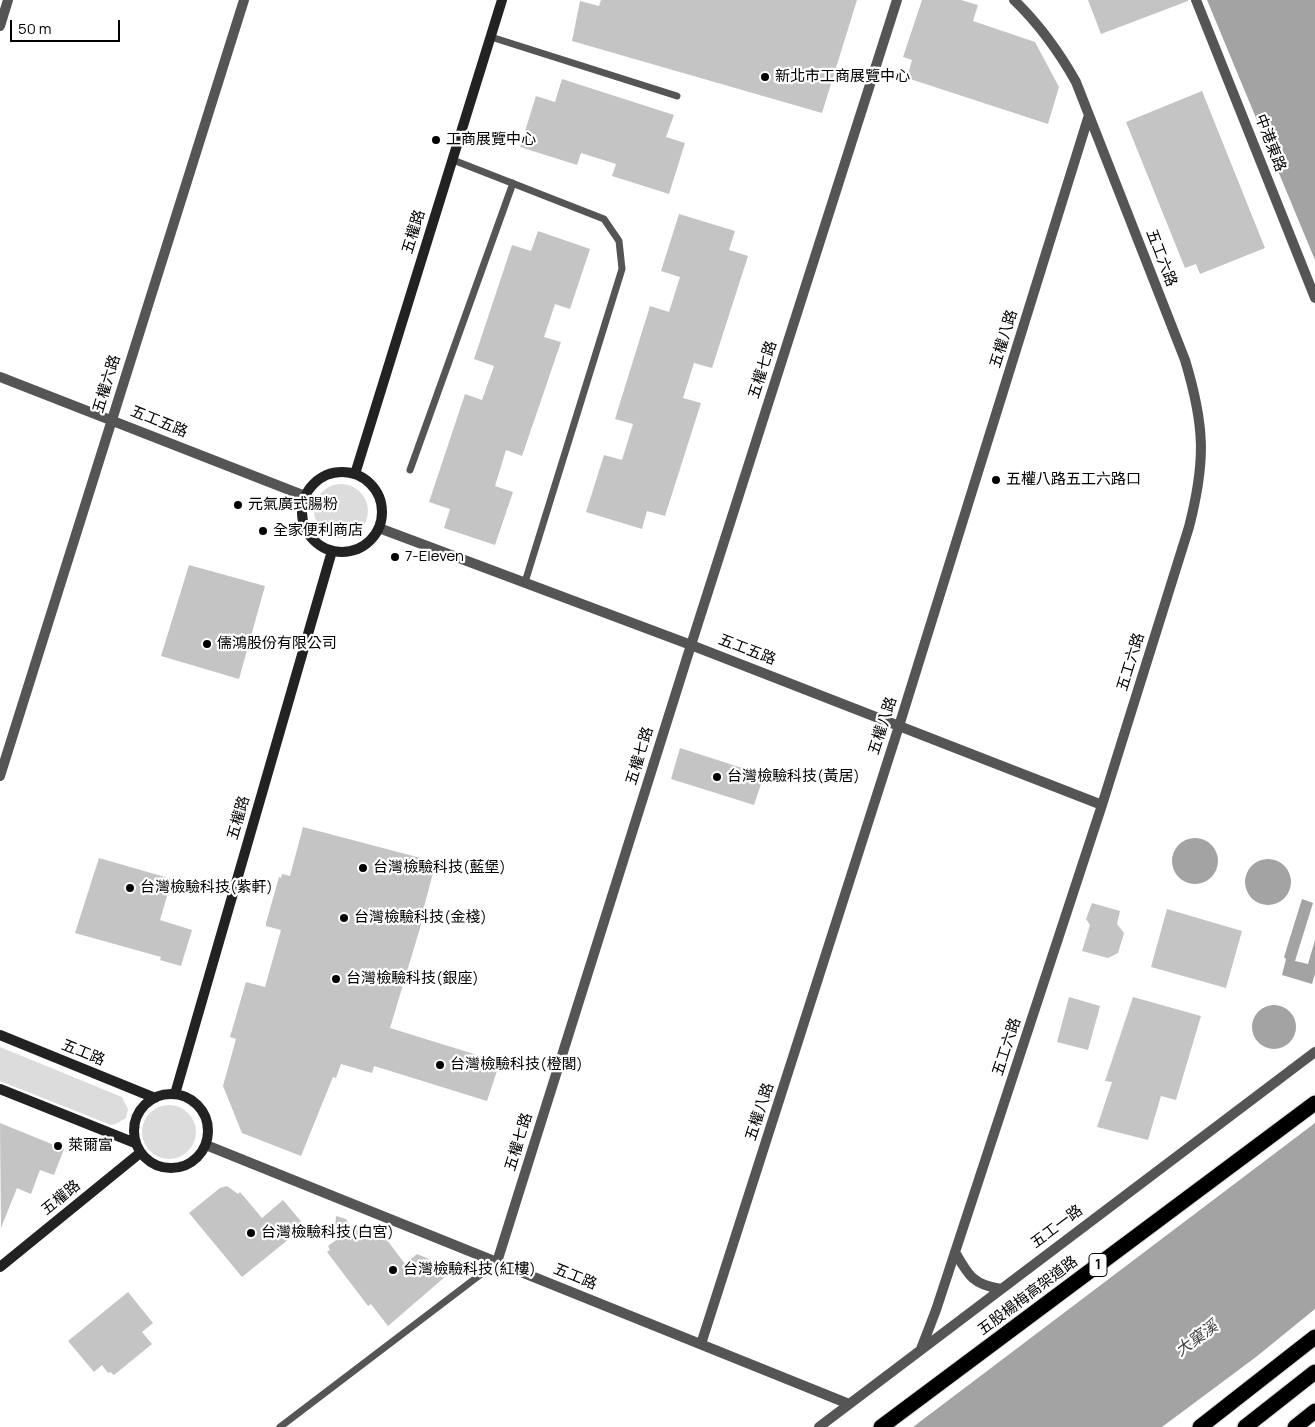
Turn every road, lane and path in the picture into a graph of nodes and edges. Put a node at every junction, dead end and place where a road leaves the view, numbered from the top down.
1 (8, 0) edge
2 (244, 0) edge
3 (502, 0) edge
4 (898, 0) edge
5 (1014, 0) edge
6 (1196, 0) edge
7 (0, 26) edge
8 (491, 37) junction
9 (677, 96) dead end
10 (1089, 115) junction
11 (452, 160) junction
12 (513, 183) junction
13 (1315, 298) edge
14 (0, 376) edge
15 (112, 419) junction
16 (410, 470) dead end
17 (354, 474) junction
18 (305, 496) junction
19 (379, 528) junction
20 (332, 551) junction
21 (525, 582) junction
22 (691, 644) junction
23 (899, 726) junction
24 (0, 776) edge
25 (1102, 805) junction
26 (0, 1035) edge
27 (1315, 1052) edge
28 (0, 1089) edge
29 (175, 1094) junction
30 (155, 1098) junction
31 (1315, 1103) edge
32 (135, 1143) junction
33 (206, 1145) junction
34 (140, 1153) junction
35 (955, 1252) junction
36 (497, 1262) junction
37 (0, 1267) edge
38 (1001, 1288) junction
39 (1315, 1337) edge
40 (701, 1344) junction
41 (921, 1349) junction
42 (1315, 1372) edge
43 (849, 1404) junction
44 (1315, 1411) edge
45 (280, 1427) edge
46 (819, 1427) edge
47 (881, 1427) edge
48 (1200, 1427) edge
49 (1244, 1427) edge
50 (1295, 1427) edge

1 - 7 street
2 - 15 street, 五權六路
3 - 8 street, 五權路
4 - 22 street, 五權七路
5 - 10 street, 五工六路
6 - 13 street, 中港東路
8 - 9 lane
8 - 11 street, 五權路
10 - 23 street, 五權八路
10 - 25 street, 五工六路
11 - 12 lane
11 - 17 street, 五權路
12 - 16 lane
12 - 21 lane
14 - 15 street, 五工五路
15 - 18 street, 五工五路
15 - 24 street, 五權六路
17 - 18 street
17 - 19 street
18 - 20 street
19 - 20 street
19 - 21 street, 五工五路
20 - 29 street, 五權路
21 - 22 street, 五工五路
22 - 23 street, 五工五路
22 - 36 street, 五權七路
23 - 25 street, 五工五路
23 - 40 street, 五權八路
25 - 35 street, 五工六路
26 - 30 street, 五工路
27 - 38 street, 五工一路
28 - 32 street
29 - 30 street
29 - 33 street
30 - 32 street
31 - 47 highway, 五股楊梅高架道路 / 1
32 - 34 street
33 - 34 street
33 - 36 street, 五工路
34 - 37 street, 五權路
35 - 38 street
35 - 41 street, 五工六路
36 - 40 street, 五工路
36 - 45 lane
38 - 41 street, 五工一路
39 - 48 highway
40 - 43 street, 五工路
41 - 43 street, 五工一路
42 - 49 highway
43 - 46 street, 五工一路
44 - 50 highway

